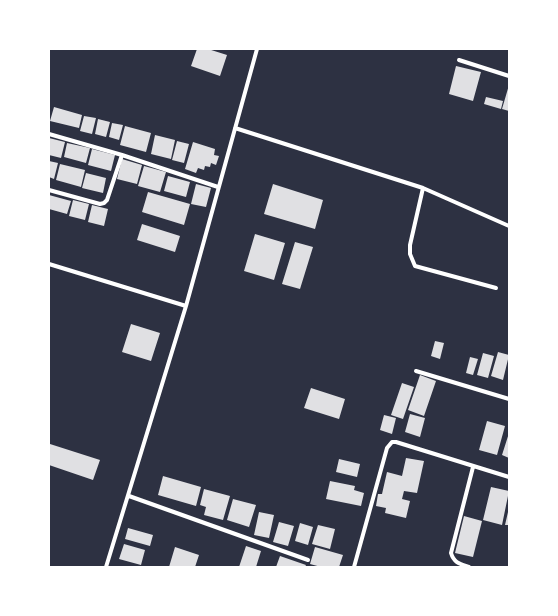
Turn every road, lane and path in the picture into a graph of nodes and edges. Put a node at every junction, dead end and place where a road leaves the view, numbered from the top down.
1 (257, 49) edge
2 (459, 60) dead end
3 (509, 76) edge
4 (235, 128) junction
5 (49, 134) edge
6 (122, 155) junction
7 (218, 187) junction
8 (423, 188) junction
9 (49, 190) edge
10 (509, 226) edge
11 (49, 264) edge
12 (496, 288) dead end
13 (186, 306) junction
14 (416, 371) dead end
15 (509, 399) edge
16 (473, 467) junction
17 (509, 477) edge
18 (129, 496) junction
19 (308, 560) dead end
20 (106, 567) edge
21 (354, 567) edge
22 (469, 567) edge

1 - 4 street
2 - 3 street
4 - 7 street
4 - 8 street
5 - 6 street
6 - 7 street
6 - 9 street
7 - 13 street
8 - 10 street
8 - 12 street
11 - 13 street
13 - 18 street
14 - 15 street
16 - 17 street
16 - 21 street
16 - 22 street
18 - 19 street
18 - 20 street

